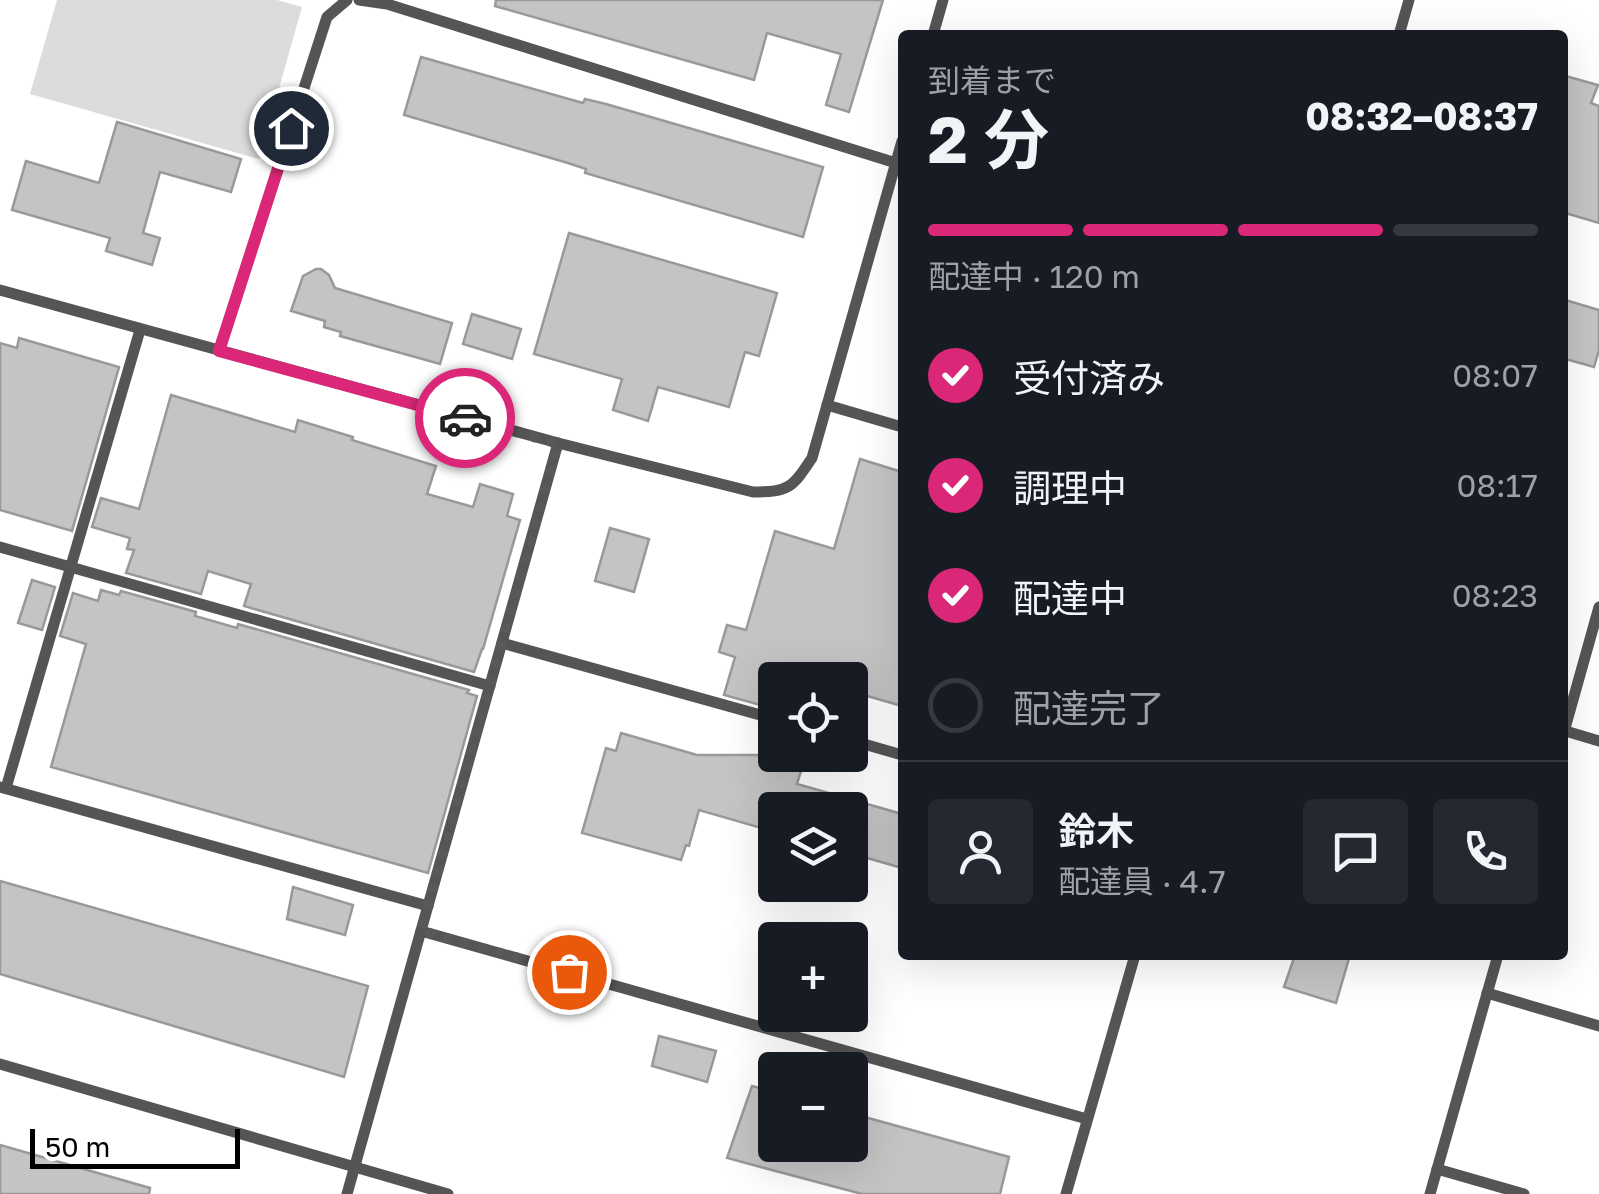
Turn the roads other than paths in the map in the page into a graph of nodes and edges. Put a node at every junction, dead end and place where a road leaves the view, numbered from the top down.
1 (347, 0) edge
2 (360, 0) edge
3 (943, 0) edge
4 (1409, 0) edge
5 (934, 30) edge
6 (1400, 30) edge
7 (898, 157) edge
8 (896, 163) junction
9 (0, 290) edge
10 (140, 330) junction
11 (219, 351) junction
12 (827, 405) junction
13 (898, 426) edge
14 (558, 444) junction
15 (0, 547) edge
16 (70, 568) junction
17 (1599, 607) edge
18 (502, 643) junction
19 (490, 686) junction
20 (758, 714) edge
21 (1568, 716) edge
22 (1568, 735) edge
23 (1599, 741) edge
24 (868, 745) edge
25 (898, 754) edge
26 (3, 788) edge
27 (428, 906) junction
28 (421, 931) junction
29 (1133, 960) edge
30 (1497, 960) edge
31 (1487, 993) junction
32 (1599, 1026) edge
33 (0, 1064) edge
34 (1087, 1119) junction
35 (354, 1167) junction
36 (1437, 1169) junction
37 (346, 1194) edge
38 (448, 1194) edge
39 (1066, 1194) edge
40 (1430, 1194) edge
41 (1524, 1194) edge

1 - 11 lane
2 - 8 lane
3 - 5 lane
4 - 6 lane
7 - 8 lane
8 - 12 lane
9 - 10 lane
10 - 11 lane
10 - 16 lane
11 - 14 lane
12 - 13 lane
12 - 14 lane
14 - 18 lane
15 - 16 lane
16 - 19 lane
16 - 26 lane
17 - 21 lane
18 - 19 lane
18 - 20 lane
19 - 27 lane
22 - 23 lane
24 - 25 lane
26 - 27 lane
27 - 28 lane
28 - 34 lane
28 - 35 lane
29 - 34 lane
30 - 31 lane
31 - 32 lane
31 - 36 lane
33 - 35 lane
34 - 39 lane
35 - 37 lane
35 - 38 lane
36 - 40 lane
36 - 41 lane

